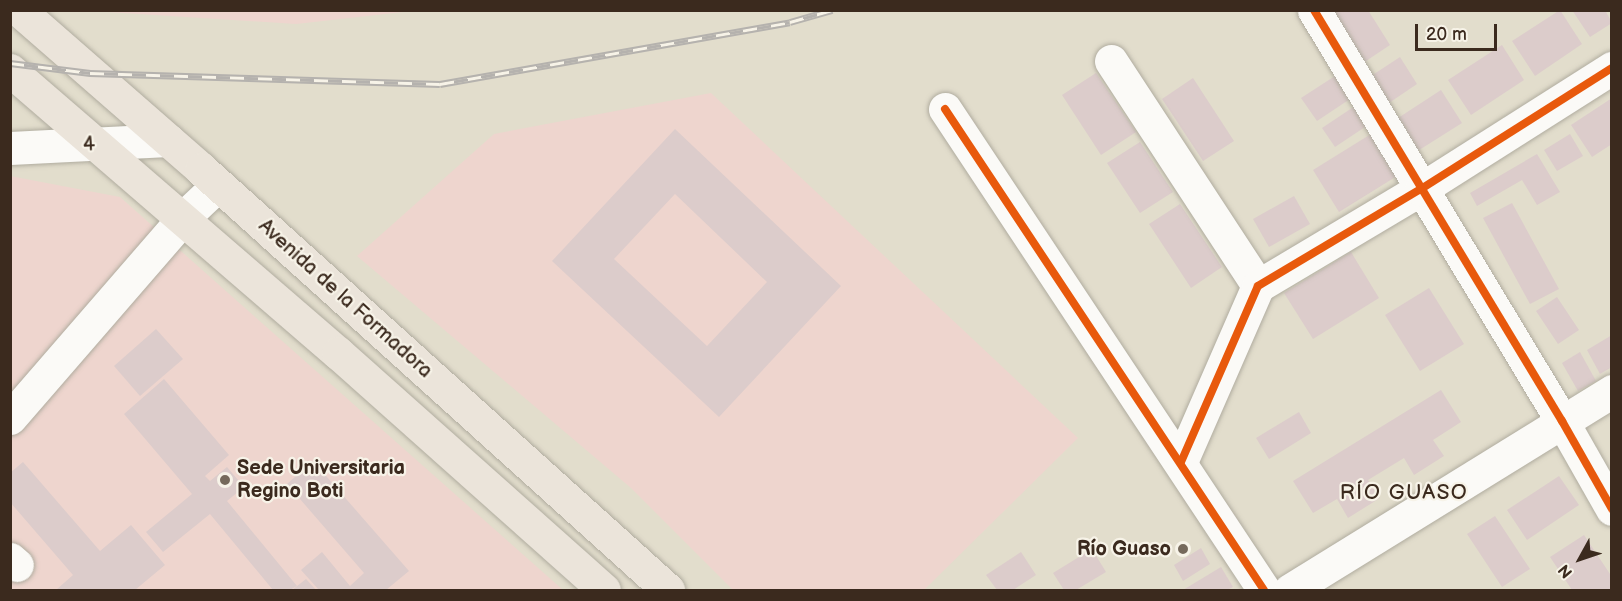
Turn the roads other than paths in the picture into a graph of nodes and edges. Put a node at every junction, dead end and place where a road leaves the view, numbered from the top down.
1 (19, 10) edge
2 (1314, 10) edge
3 (1111, 61) dead end
4 (1611, 68) edge
5 (10, 70) edge
6 (945, 109) dead end
7 (168, 140) junction
8 (99, 144) junction
9 (10, 148) edge
10 (218, 184) junction
11 (1421, 189) junction
12 (183, 218) junction
13 (1258, 286) junction
14 (1611, 391) edge
15 (10, 418) edge
16 (1562, 421) junction
17 (1181, 462) junction
18 (1611, 509) edge
19 (604, 591) edge
20 (668, 591) edge
21 (1264, 591) edge
22 (1290, 591) edge

1 - 7 main road, Avenida de la Formadora
2 - 11 street
3 - 13 street
4 - 11 street
5 - 8 main road
6 - 17 street
7 - 8 street, 4
7 - 10 main road, Avenida de la Formadora
8 - 9 street, 4
8 - 12 main road
10 - 12 street
10 - 20 main road, Avenida de la Formadora
11 - 13 street
11 - 16 street
12 - 15 street
12 - 19 main road
13 - 17 street
14 - 16 street
16 - 18 street
16 - 22 street
17 - 21 street

